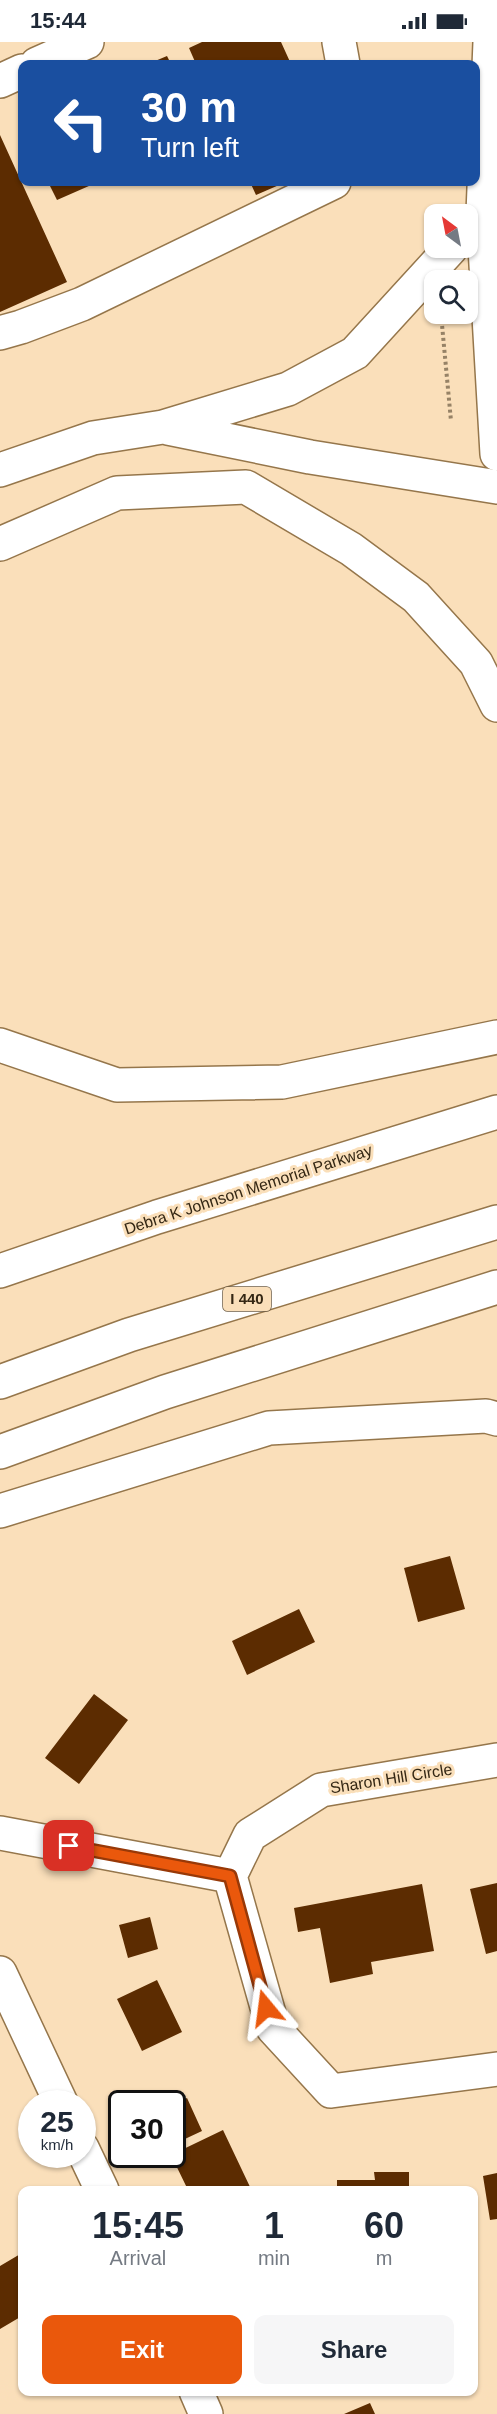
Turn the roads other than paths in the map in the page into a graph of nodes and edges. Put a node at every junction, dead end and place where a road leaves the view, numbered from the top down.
1 (87, 42) edge
2 (339, 42) edge
3 (490, 50) edge
4 (46, 60) edge
5 (342, 60) edge
6 (18, 73) edge
7 (0, 81) edge
8 (497, 91) edge
9 (480, 164) edge
10 (326, 186) edge
11 (478, 186) edge
12 (476, 204) edge
13 (478, 253) edge
14 (442, 258) edge
15 (0, 333) edge
16 (163, 427) junction
17 (497, 454) edge
18 (0, 470) edge
19 (497, 487) edge
20 (0, 544) edge
21 (497, 705) edge
22 (497, 1037) edge
23 (0, 1046) edge
24 (497, 1112) edge
25 (497, 1222) edge
26 (0, 1271) edge
27 (497, 1287) edge
28 (0, 1382) edge
29 (497, 1419) edge
30 (0, 1452) edge
31 (0, 1511) edge
32 (497, 1760) edge
33 (0, 1833) edge
34 (230, 1876) junction
35 (0, 1973) edge
36 (497, 2069) edge
37 (55, 2090) edge
38 (92, 2168) edge
39 (100, 2186) edge
40 (198, 2396) edge
41 (206, 2414) edge

1 - 4 main road
2 - 5 main road
3 - 8 main road
3 - 9 main road
6 - 7 main road
10 - 15 main road
11 - 12 main road
13 - 17 main road
14 - 16 main road
16 - 18 main road
16 - 19 main road
20 - 21 main road
22 - 23 main road
24 - 26 main road, Debra K Johnson Memorial Parkway
25 - 28 main road, I 440
27 - 30 main road
29 - 31 main road
32 - 34 main road, Sharon Hill Circle
33 - 34 main road
34 - 36 main road
35 - 37 main road
38 - 39 main road
40 - 41 main road

